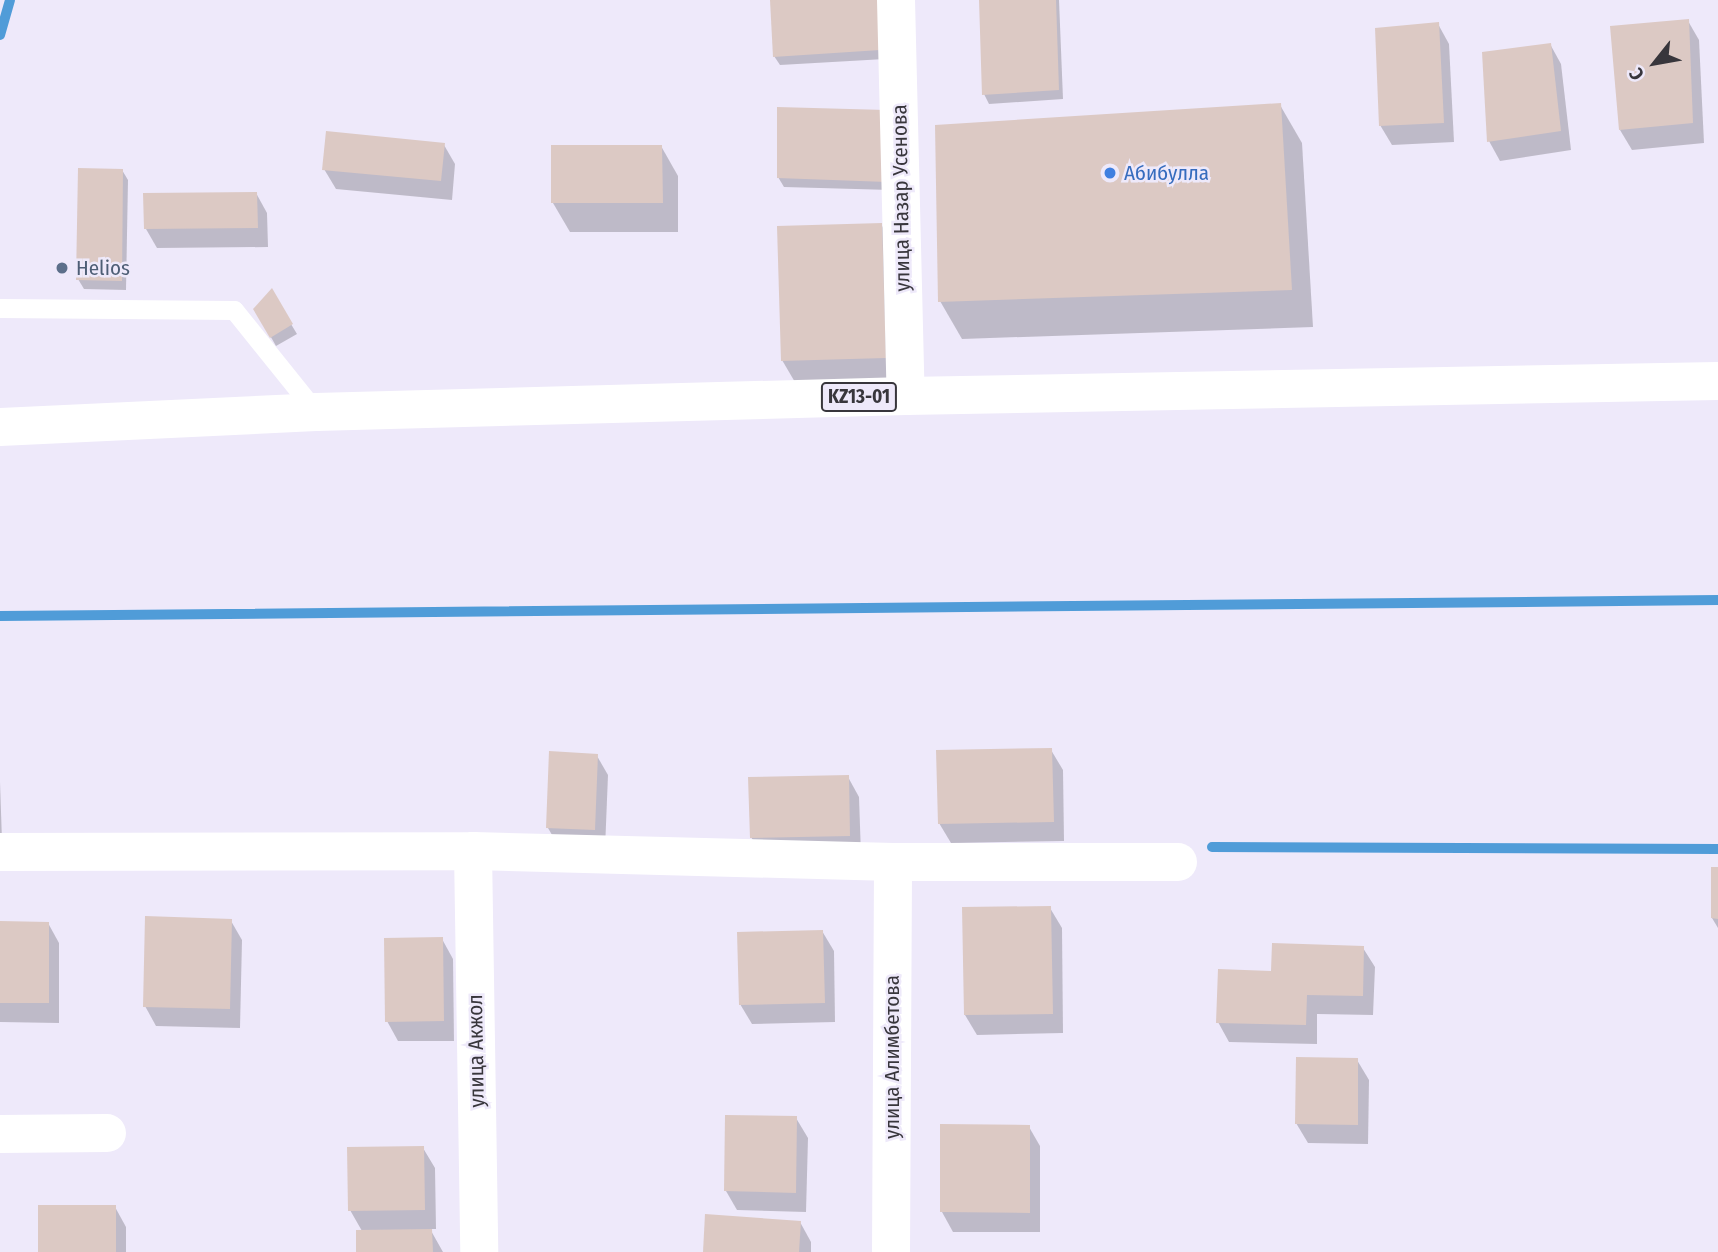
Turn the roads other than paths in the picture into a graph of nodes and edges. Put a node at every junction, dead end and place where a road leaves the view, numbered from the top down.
1 (896, 0) edge
2 (0, 308) edge
3 (1718, 381) edge
4 (906, 396) junction
5 (316, 412) junction
6 (0, 427) edge
7 (473, 851) junction
8 (0, 852) edge
9 (893, 862) junction
10 (1178, 862) dead end
11 (107, 1133) dead end
12 (0, 1134) edge
13 (479, 1252) edge
14 (891, 1252) edge

1 - 4 street, улица Назар Усенова
2 - 5 lane
3 - 4 street, KZ13-01
4 - 5 street, KZ13-01
5 - 6 street, KZ13-01
7 - 8 street
7 - 9 street
7 - 13 street, улица Акжол
9 - 10 street
9 - 14 street, улица Алимбетова
11 - 12 street

